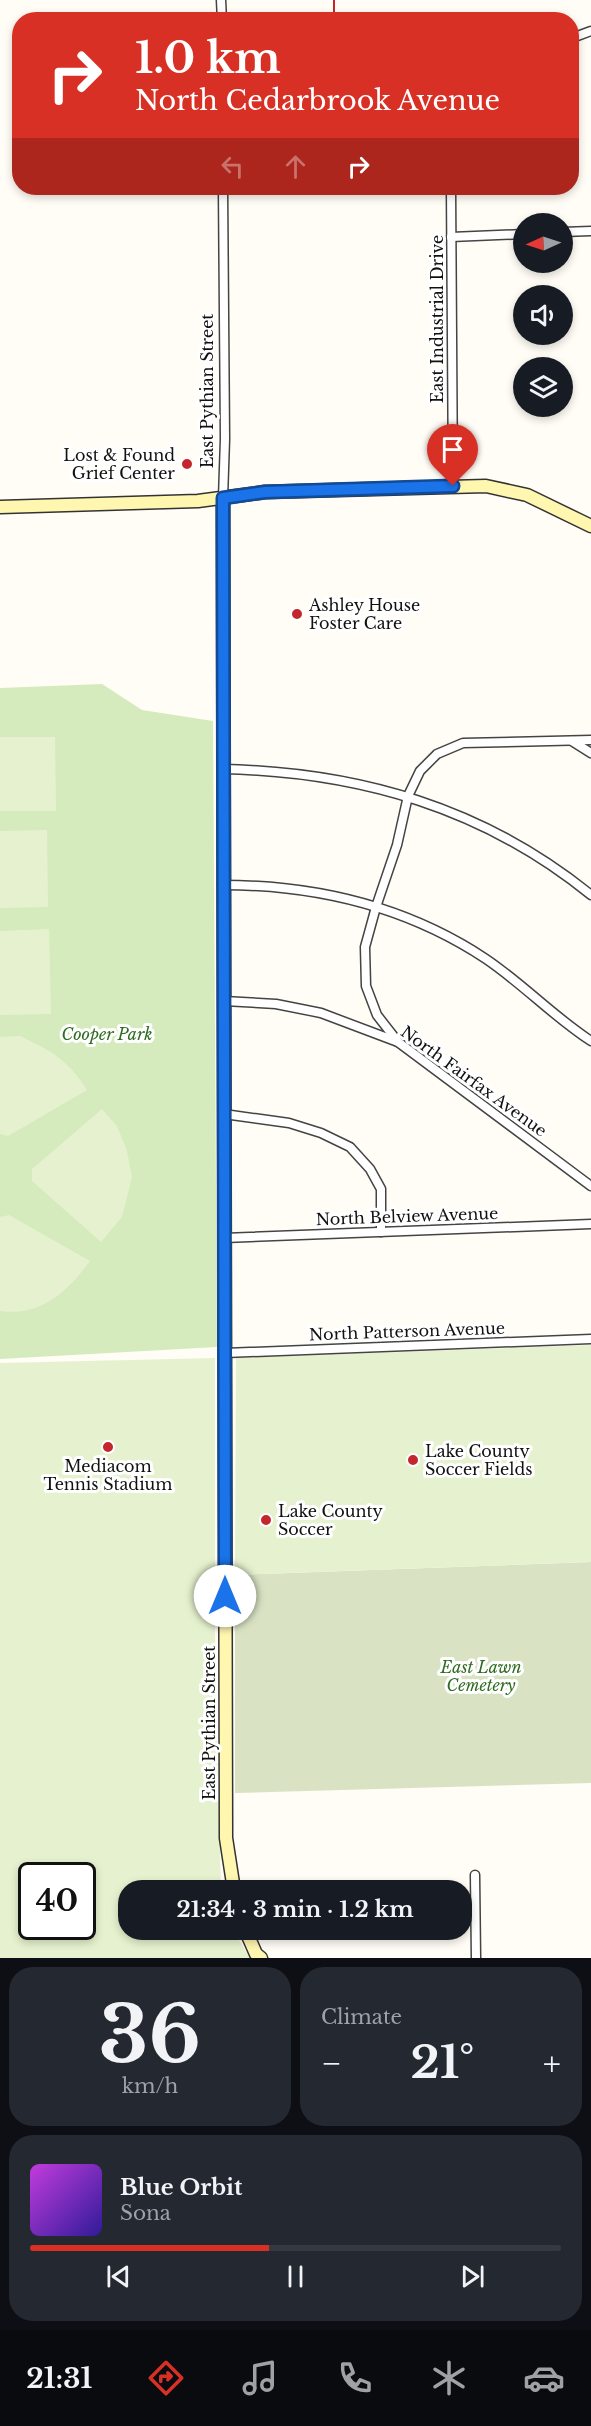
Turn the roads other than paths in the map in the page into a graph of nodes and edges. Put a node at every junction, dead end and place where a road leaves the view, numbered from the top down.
1 (223, 195) edge
2 (451, 195) edge
3 (591, 231) edge
4 (573, 232) edge
5 (513, 234) edge
6 (451, 237) junction
7 (453, 486) junction
8 (223, 498) junction
9 (0, 507) edge
10 (591, 526) edge
11 (591, 740) edge
12 (572, 741) junction
13 (591, 753) edge
14 (224, 769) junction
15 (408, 796) junction
16 (222, 885) junction
17 (591, 895) edge
18 (376, 907) junction
19 (224, 1002) junction
20 (377, 1015) junction
21 (370, 1030) junction
22 (591, 1041) edge
23 (398, 1042) junction
24 (224, 1114) junction
25 (591, 1186) edge
26 (591, 1224) edge
27 (381, 1232) junction
28 (224, 1238) junction
29 (591, 1340) edge
30 (225, 1353) junction
31 (475, 1875) dead end
32 (232, 1880) edge
33 (250, 1940) edge
34 (261, 1958) edge
35 (476, 1958) edge

1 - 8 street, East Pythian Street
2 - 6 street, East Industrial Drive
3 - 4 street
5 - 6 street
6 - 7 street, East Industrial Drive
7 - 8 street
7 - 10 street
8 - 9 street
8 - 14 street, East Pythian Street
11 - 12 street
12 - 13 street
12 - 15 street
14 - 15 street
14 - 16 street, East Pythian Street
15 - 17 street
15 - 18 street
16 - 18 street
16 - 19 street, East Pythian Street
18 - 20 street
18 - 22 street
19 - 21 street, North Fairfax Avenue
19 - 24 street, East Pythian Street
20 - 21 street
20 - 23 street
21 - 23 street, North Fairfax Avenue
23 - 25 street, North Fairfax Avenue
24 - 27 street
24 - 28 street, East Pythian Street
26 - 27 street, North Belview Avenue
27 - 28 street, North Belview Avenue
28 - 30 street, East Pythian Street
29 - 30 street, North Patterson Avenue
30 - 32 street, East Pythian Street
31 - 35 street
33 - 34 street

